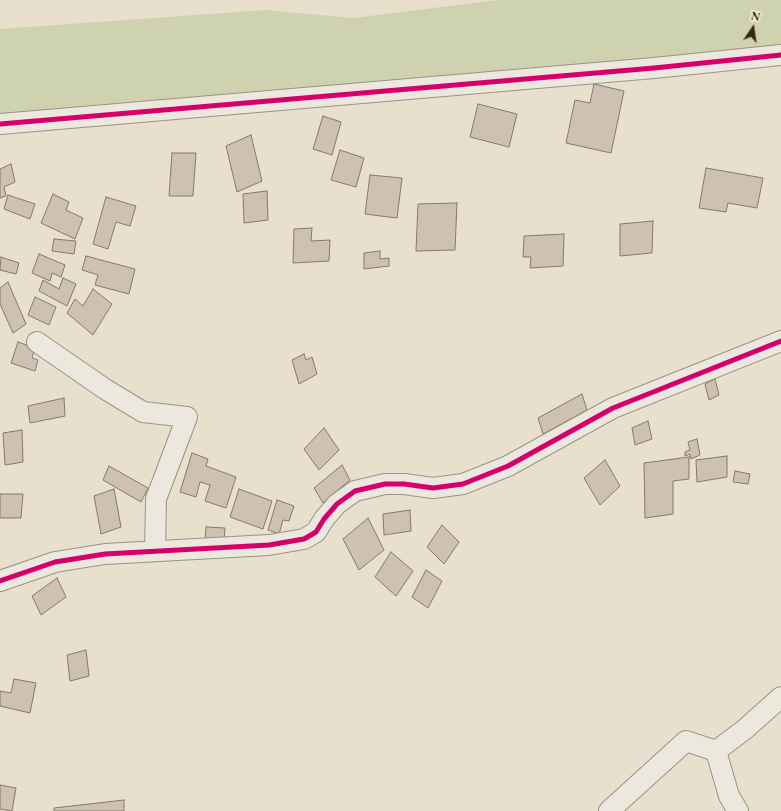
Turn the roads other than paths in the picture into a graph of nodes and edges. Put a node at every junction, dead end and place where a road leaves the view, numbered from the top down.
1 (781, 55) edge
2 (0, 124) edge
3 (781, 341) edge
4 (37, 342) dead end
5 (155, 551) junction
6 (0, 581) edge
7 (781, 697) edge
8 (716, 751) junction
9 (609, 811) edge
10 (738, 811) edge

1 - 2 street
3 - 5 street
4 - 5 street
5 - 6 street
7 - 8 street
8 - 9 street
8 - 10 street

